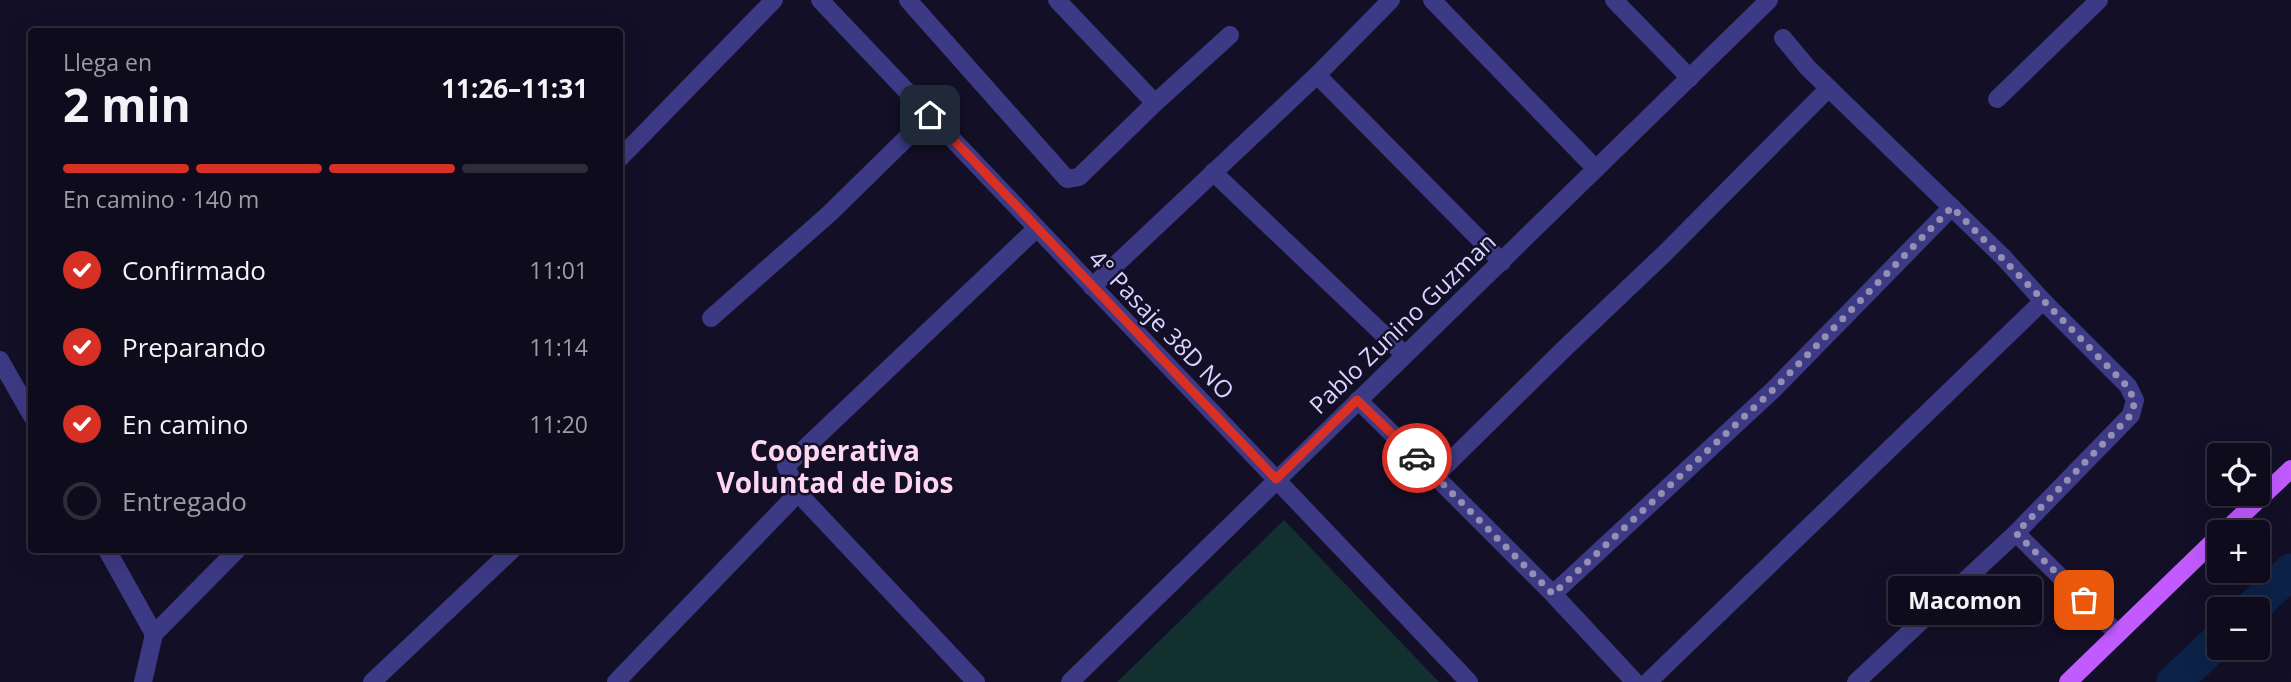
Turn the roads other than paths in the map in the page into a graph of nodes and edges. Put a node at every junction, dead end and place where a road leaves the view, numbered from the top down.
1 (774, 0) edge
2 (820, 0) edge
3 (908, 0) edge
4 (1057, 0) edge
5 (1391, 0) edge
6 (1432, 0) edge
7 (1614, 0) edge
8 (1769, 0) edge
9 (2099, 0) edge
10 (1230, 35) dead end
11 (1783, 38) dead end
12 (1317, 75) junction
13 (1690, 78) junction
14 (1829, 88) junction
15 (1997, 99) dead end
16 (1155, 103) junction
17 (930, 115) junction
18 (623, 155) edge
19 (1596, 169) junction
20 (1213, 172) junction
21 (1952, 207) junction
22 (1037, 228) junction
23 (1502, 262) junction
24 (1092, 287) junction
25 (2043, 301) junction
26 (711, 318) dead end
27 (1405, 355) junction
28 (0, 359) edge
29 (1357, 400) junction
30 (28, 409) edge
31 (2291, 469) edge
32 (1435, 476) junction
33 (1276, 479) junction
34 (798, 493) junction
35 (2237, 520) edge
36 (2016, 533) junction
37 (2207, 548) edge
38 (109, 553) edge
39 (234, 553) edge
40 (509, 553) edge
41 (1553, 594) junction
42 (154, 634) junction
43 (2118, 634) junction
44 (623, 680) edge
45 (143, 682) edge
46 (372, 682) edge
47 (976, 682) edge
48 (1070, 682) edge
49 (1469, 682) edge
50 (1635, 682) edge
51 (1648, 682) edge
52 (1856, 682) edge
53 (2068, 682) edge

1 - 18 street
2 - 17 street, 4° Pasaje 38D NO
3 - 16 street
4 - 16 street
5 - 12 street
6 - 19 street
7 - 13 street
8 - 13 street, Pablo Zunino Guzman
9 - 15 street
10 - 16 street
11 - 14 street
12 - 20 street
12 - 23 street
13 - 19 street, Pablo Zunino Guzman
14 - 21 street
14 - 32 street
17 - 22 street, 4° Pasaje 38D NO
17 - 26 street
19 - 23 street, Pablo Zunino Guzman
20 - 24 street
20 - 27 street
21 - 25 street
21 - 41 street
22 - 24 street, 4° Pasaje 38D NO
22 - 34 street
23 - 27 street, Pablo Zunino Guzman
24 - 33 street, 4° Pasaje 38D NO
25 - 36 street
25 - 51 street
27 - 29 street, Pablo Zunino Guzman
28 - 30 street
29 - 32 street
29 - 33 street, Pablo Zunino Guzman
31 - 35 main road
32 - 41 street
33 - 48 street, Pablo Zunino Guzman
33 - 49 street, 4° Pasaje 38D NO
34 - 44 street
34 - 47 street
36 - 43 street
36 - 52 street
37 - 43 main road
38 - 42 street
39 - 42 street
40 - 46 street
41 - 50 street
42 - 45 street
43 - 53 main road

